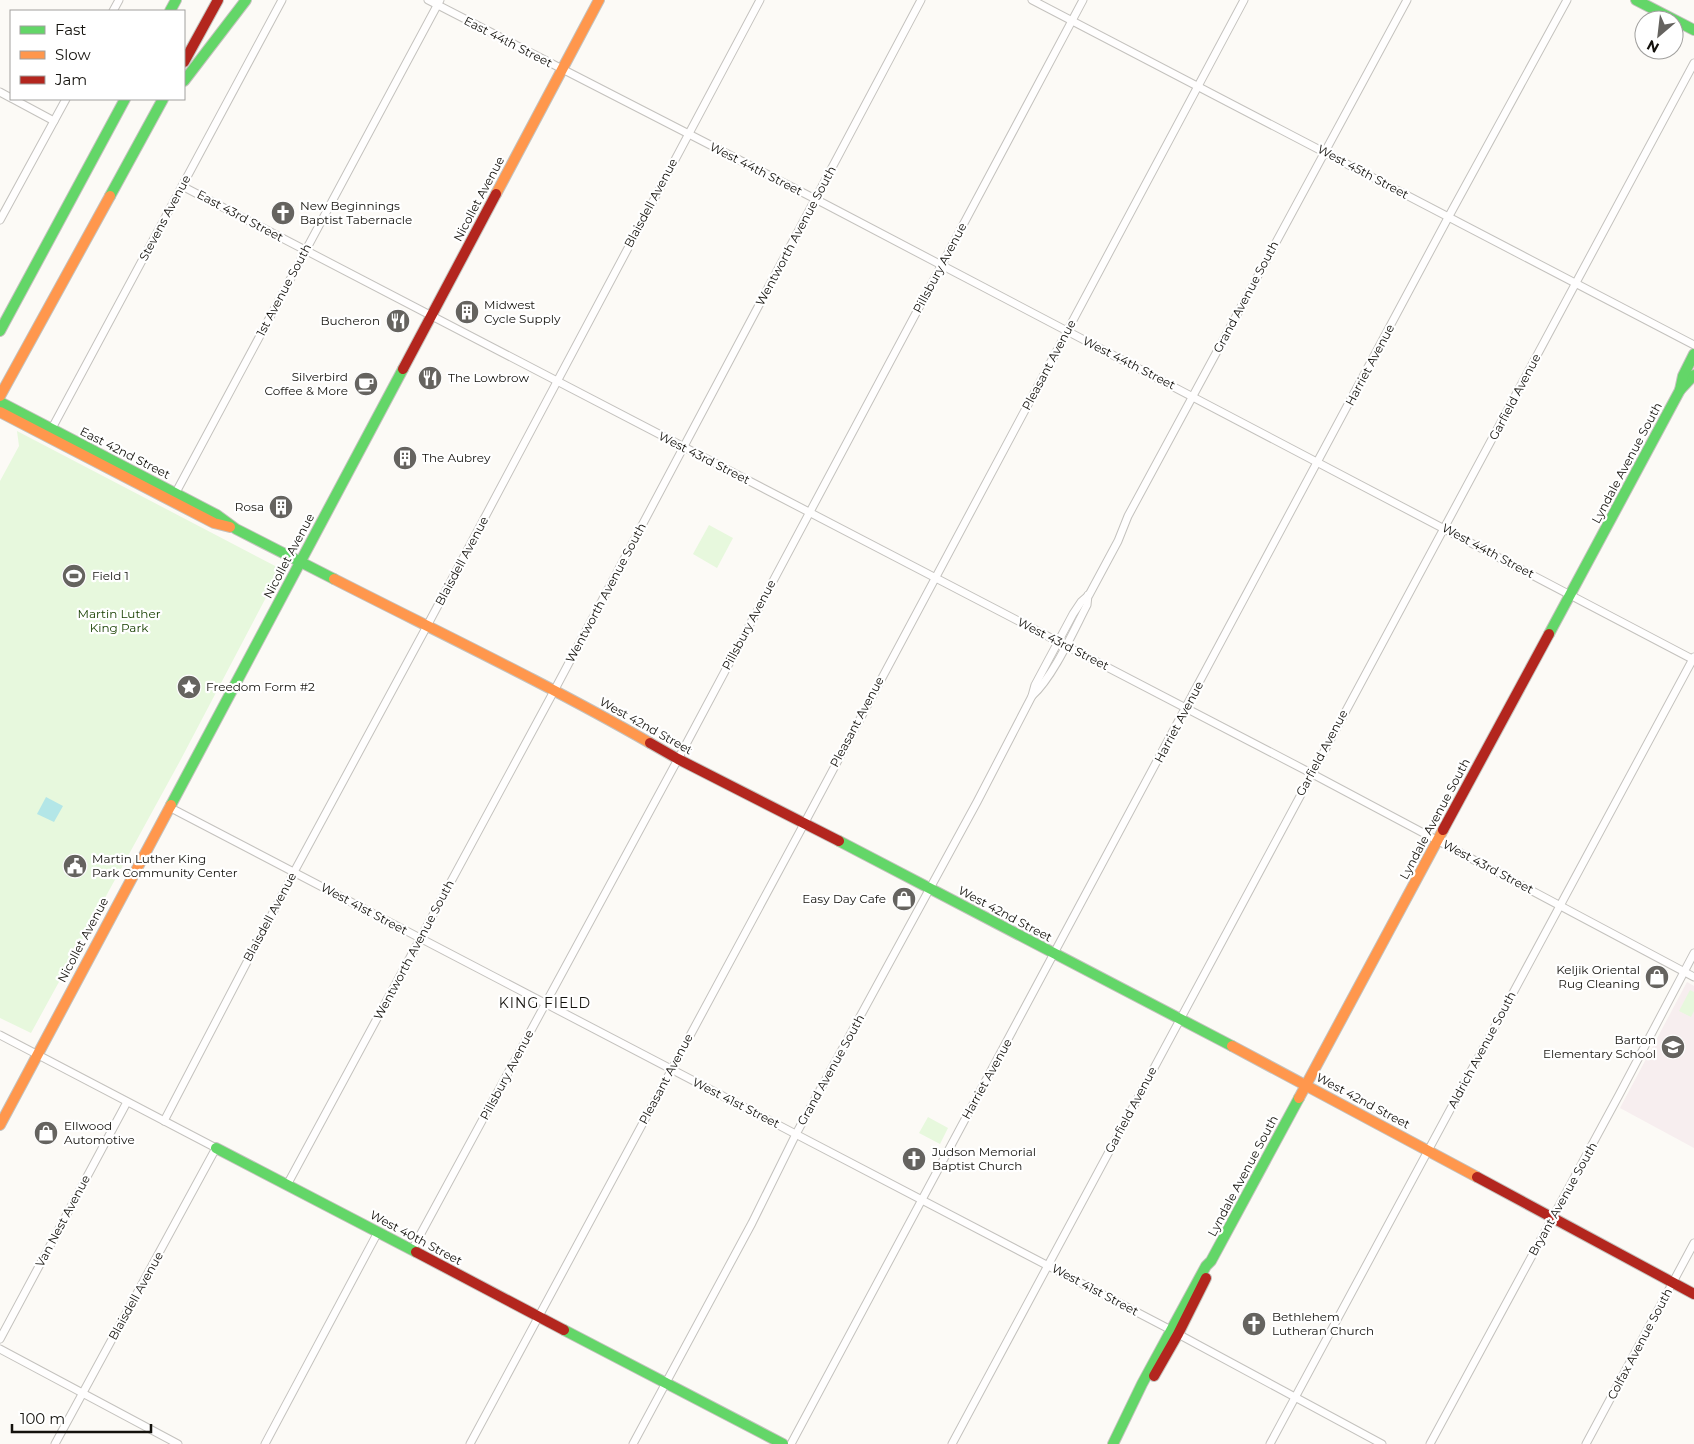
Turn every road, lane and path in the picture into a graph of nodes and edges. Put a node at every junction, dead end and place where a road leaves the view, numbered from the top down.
1 (218, 0) edge
2 (246, 0) edge
3 (282, 0) edge
4 (428, 0) edge
5 (599, 0) edge
6 (760, 0) edge
7 (921, 0) edge
8 (1032, 0) edge
9 (1084, 0) edge
10 (1244, 0) edge
11 (1407, 0) edge
12 (1567, 0) edge
13 (1636, 0) edge
14 (438, 2) edge
15 (1072, 21) junction
16 (1694, 30) edge
17 (185, 60) edge
18 (1694, 63) edge
19 (562, 69) junction
20 (185, 80) edge
21 (1198, 85) junction
22 (16, 100) edge
23 (65, 100) edge
24 (124, 100) edge
25 (162, 100) edge
26 (169, 100) edge
27 (54, 121) junction
28 (145, 132) junction
29 (688, 134) junction
30 (1326, 152) junction
31 (182, 186) junction
32 (815, 199) junction
33 (1449, 216) junction
34 (0, 220) edge
35 (306, 250) junction
36 (942, 265) junction
37 (1576, 283) junction
38 (430, 316) junction
39 (0, 331) edge
40 (1067, 331) junction
41 (1694, 344) edge
42 (1694, 354) edge
43 (1694, 375) edge
44 (556, 381) junction
45 (1680, 390) junction
46 (0, 396) edge
47 (1193, 396) junction
48 (0, 402) edge
49 (0, 412) edge
50 (22, 418) junction
51 (50, 433) junction
52 (683, 447) junction
53 (1318, 462) junction
54 (174, 497) junction
55 (809, 512) junction
56 (1445, 528) junction
57 (300, 562) junction
58 (934, 577) junction
59 (1570, 594) junction
60 (1088, 595) junction
61 (427, 626) junction
62 (1058, 641) junction
63 (1065, 646) junction
64 (1694, 659) edge
65 (554, 691) junction
66 (1032, 696) junction
67 (1186, 708) junction
68 (678, 759) junction
69 (1312, 773) junction
70 (169, 807) junction
71 (804, 824) junction
72 (1438, 840) junction
73 (294, 872) junction
74 (930, 889) junction
75 (1560, 905) junction
76 (420, 938) junction
77 (1694, 953) edge
78 (1055, 954) junction
79 (1684, 972) junction
80 (1694, 977) edge
81 (546, 1004) junction
82 (1180, 1019) junction
83 (0, 1035) edge
84 (37, 1054) junction
85 (671, 1069) junction
86 (1306, 1085) junction
87 (127, 1102) junction
88 (164, 1121) junction
89 (0, 1124) edge
90 (796, 1134) junction
91 (216, 1148) junction
92 (1428, 1150) junction
93 (287, 1185) junction
94 (921, 1199) junction
95 (1552, 1218) junction
96 (378, 1232) junction
97 (1694, 1244) edge
98 (412, 1250) junction
99 (1047, 1265) junction
100 (1673, 1283) junction
101 (1694, 1294) edge
102 (538, 1316) junction
103 (1174, 1332) junction
104 (0, 1340) edge
105 (0, 1350) edge
106 (666, 1383) junction
107 (82, 1394) junction
108 (1295, 1396) junction
109 (56, 1444) edge
110 (178, 1444) edge
111 (265, 1444) edge
112 (470, 1444) edge
113 (633, 1444) edge
114 (783, 1444) edge
115 (791, 1444) edge
116 (952, 1444) edge
117 (1113, 1444) edge
118 (1270, 1444) edge
119 (1382, 1444) edge
120 (1430, 1444) edge
121 (1586, 1444) edge

1 - 17 main road
2 - 20 main road
3 - 31 street, Stevens Avenue
4 - 14 street, East 44th Street
5 - 19 main road, Nicollet Avenue
6 - 29 street, Blaisdell Avenue
7 - 32 street, Wentworth Avenue South
8 - 15 street, West 45th Street
9 - 15 street, Pillsbury Avenue
10 - 21 street, Pleasant Avenue
11 - 30 street, Grand Avenue South
12 - 33 street, Harriet Avenue
13 - 16 main road
14 - 19 street, East 44th Street
14 - 35 street, 1st Avenue South
15 - 21 street, West 45th Street
15 - 36 street, Pillsbury Avenue
18 - 37 street, Garfield Avenue
19 - 29 street, West 44th Street
19 - 38 main road, Nicollet Avenue
21 - 30 street, West 45th Street
21 - 40 street, Pleasant Avenue
22 - 27 street
23 - 27 street
24 - 39 main road
25 - 28 main road
26 - 28 main road
27 - 34 street
28 - 46 main road
29 - 32 street, West 44th Street
29 - 44 street, Blaisdell Avenue
30 - 33 street, West 45th Street
30 - 47 street, Grand Avenue South
31 - 35 street, East 43rd Street
31 - 51 street, Stevens Avenue
32 - 36 street, West 44th Street
32 - 52 street, Wentworth Avenue South
33 - 37 street, West 45th Street
33 - 53 street, Harriet Avenue
35 - 38 street, East 43rd Street
35 - 54 street, 1st Avenue South
36 - 40 street, West 44th Street
36 - 55 street, Pillsbury Avenue
37 - 41 street, West 45th Street
37 - 56 street, Garfield Avenue
38 - 44 street, West 43rd Street
38 - 57 main road, Nicollet Avenue
40 - 47 street, West 44th Street
40 - 58 street, Pleasant Avenue
42 - 45 main road, Lyndale Avenue South
43 - 45 main road, Lyndale Avenue South
44 - 52 street, West 43rd Street
44 - 61 street, Blaisdell Avenue
45 - 59 main road, Lyndale Avenue South
47 - 53 street, West 44th Street
47 - 60 street, Grand Avenue South
48 - 50 main road, East 42nd Street
49 - 50 main road, East 42nd Street
50 - 51 main road, East 42nd Street
51 - 54 main road, East 42nd Street
52 - 55 street, West 43rd Street
52 - 65 street, Wentworth Avenue South
53 - 56 street, West 44th Street
53 - 67 street, Harriet Avenue
54 - 57 main road, East 42nd Street
55 - 58 street, West 43rd Street
55 - 68 street, Pillsbury Avenue
56 - 59 street, West 44th Street
56 - 69 street, Garfield Avenue
57 - 61 main road, West 42nd Street
57 - 70 main road, Nicollet Avenue
58 - 62 street, West 43rd Street
58 - 71 street, Pleasant Avenue
59 - 64 street, West 44th Street
59 - 72 main road, Lyndale Avenue South
60 - 62 street, Grand Avenue South
60 - 63 street, Grand Avenue South
61 - 65 main road, West 42nd Street
61 - 73 street, Blaisdell Avenue
62 - 63 street, West 43rd Street
62 - 66 street, Grand Avenue South
63 - 66 street, Grand Avenue South
63 - 67 street, West 43rd Street
64 - 75 street, Aldrich Avenue South
65 - 68 main road, West 42nd Street
65 - 76 street, Wentworth Avenue South
66 - 74 street, Grand Avenue South
67 - 69 street, West 43rd Street
67 - 78 street, Harriet Avenue
68 - 71 main road, West 42nd Street
68 - 81 street, Pillsbury Avenue
69 - 72 street, West 43rd Street
69 - 82 street, Garfield Avenue
70 - 73 street, West 41st Street
70 - 84 main road, Nicollet Avenue
71 - 74 main road, West 42nd Street
71 - 85 street, Pleasant Avenue
72 - 75 street, West 43rd Street
72 - 86 main road, Lyndale Avenue South
73 - 76 street, West 41st Street
73 - 88 street, Blaisdell Avenue
74 - 78 main road, West 42nd Street
74 - 90 street, Grand Avenue South
75 - 79 street, West 43rd Street
75 - 92 street, Aldrich Avenue South
76 - 81 street, West 41st Street
76 - 93 street, Wentworth Avenue South
77 - 79 street, Bryant Avenue South
78 - 82 main road, West 42nd Street
78 - 94 street, Harriet Avenue
79 - 80 street, West 43rd Street
79 - 95 street, Bryant Avenue South
81 - 85 street, West 41st Street
81 - 98 street, Pillsbury Avenue
82 - 86 main road, West 42nd Street
82 - 99 street, Garfield Avenue
83 - 84 street, West 40th Street
84 - 87 street, West 40th Street
84 - 89 main road, Nicollet Avenue
85 - 90 street, West 41st Street
85 - 102 street, Pleasant Avenue
86 - 92 main road, West 42nd Street
86 - 103 main road, Lyndale Avenue South
87 - 88 street, West 40th Street
87 - 104 street, Van Nest Avenue
88 - 91 street, West 40th Street
90 - 94 street, West 41st Street
90 - 106 street, Grand Avenue South
91 - 93 main road, West 40th Street
91 - 107 street, Blaisdell Avenue
92 - 95 main road, West 42nd Street
92 - 108 street, Aldrich Avenue South
93 - 96 main road, West 40th Street
94 - 99 street, West 41st Street
94 - 115 street, Harriet Avenue
95 - 100 main road, West 42nd Street
95 - 120 street, Bryant Avenue South
96 - 98 main road, West 40th Street
96 - 111 street
97 - 100 street, Colfax Avenue South
98 - 102 main road, West 40th Street
99 - 103 street, West 41st Street
99 - 116 street, Garfield Avenue
100 - 101 main road, West 42nd Street
100 - 121 street, Colfax Avenue South
102 - 106 main road, West 40th Street
102 - 112 street, Pleasant Avenue
103 - 108 street, West 41st Street
103 - 117 main road, Lyndale Avenue South
105 - 107 street
106 - 113 street, Grand Avenue South
106 - 114 main road, West 40th Street
107 - 109 street, Blaisdell Avenue
107 - 110 street
108 - 118 street, Aldrich Avenue South
108 - 119 street, West 41st Street

